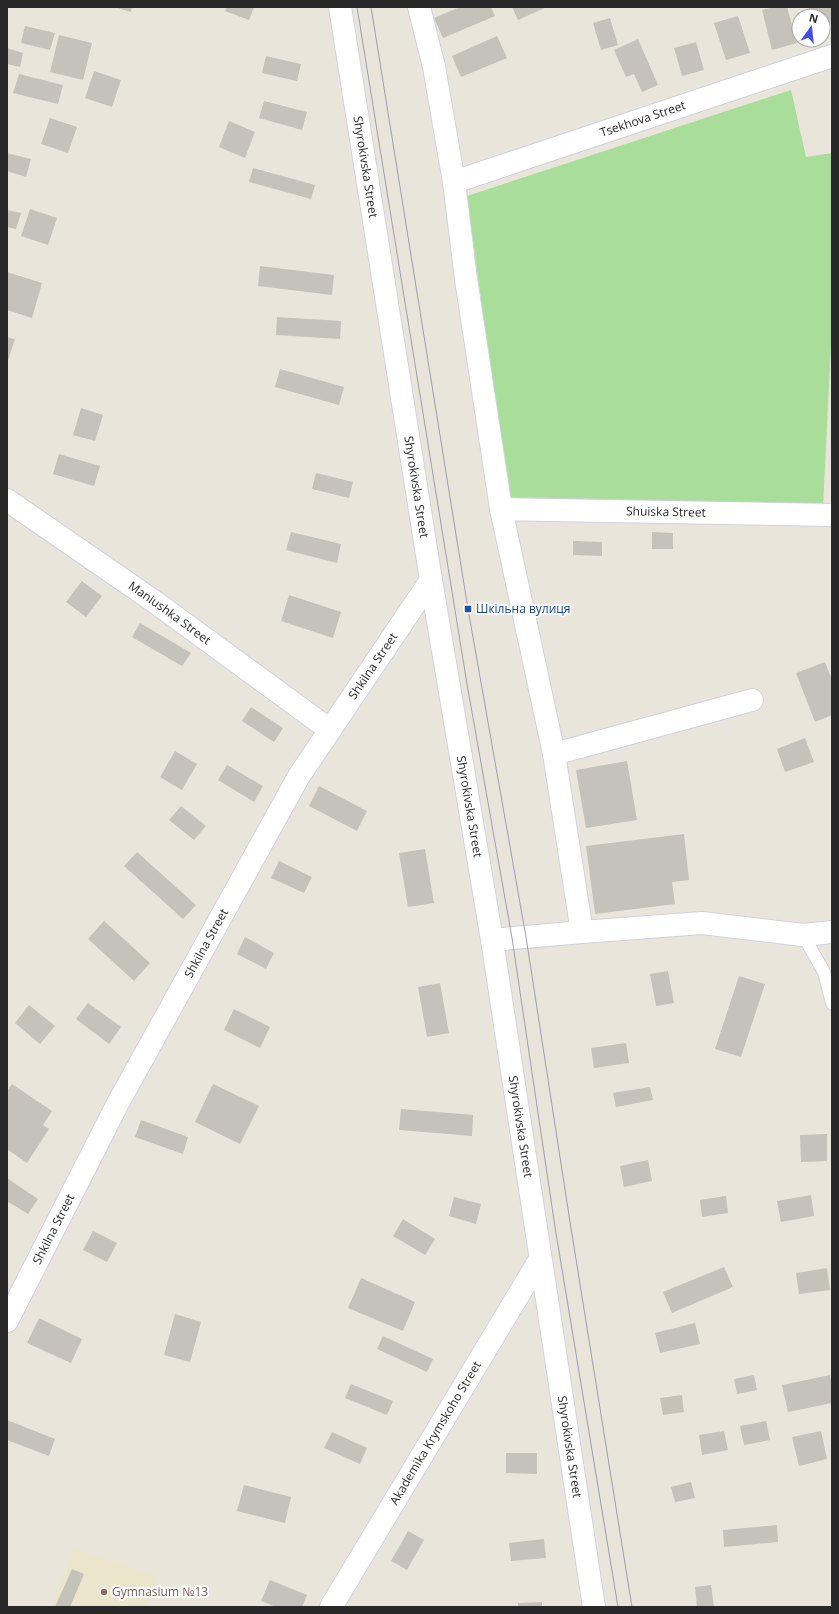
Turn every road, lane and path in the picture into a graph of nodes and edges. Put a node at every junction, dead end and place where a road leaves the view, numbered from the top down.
1 (340, 7) edge
2 (419, 7) edge
3 (832, 56) edge
4 (454, 182) junction
5 (7, 500) edge
6 (501, 508) junction
7 (832, 515) edge
8 (431, 580) junction
9 (752, 700) dead end
10 (330, 730) junction
11 (554, 754) junction
12 (582, 932) junction
13 (832, 932) edge
14 (803, 935) junction
15 (492, 940) junction
16 (832, 1003) edge
17 (540, 1259) junction
18 (7, 1321) edge
19 (331, 1607) edge
20 (594, 1607) edge

1 - 8 street, Shyrokivska Street
2 - 4 street
3 - 4 street, Tsekhova Street
4 - 6 street
5 - 10 street, Maniushka Street
6 - 7 street, Shuiska Street
6 - 11 street
8 - 10 street, Shkilna Street
8 - 15 street, Shyrokivska Street
9 - 11 street
10 - 18 street, Shkilna Street
11 - 12 street
12 - 14 street
12 - 15 street
13 - 14 street
14 - 16 lane
15 - 17 street, Shyrokivska Street
17 - 19 street, Akademika Krymskoho Street
17 - 20 street, Shyrokivska Street

